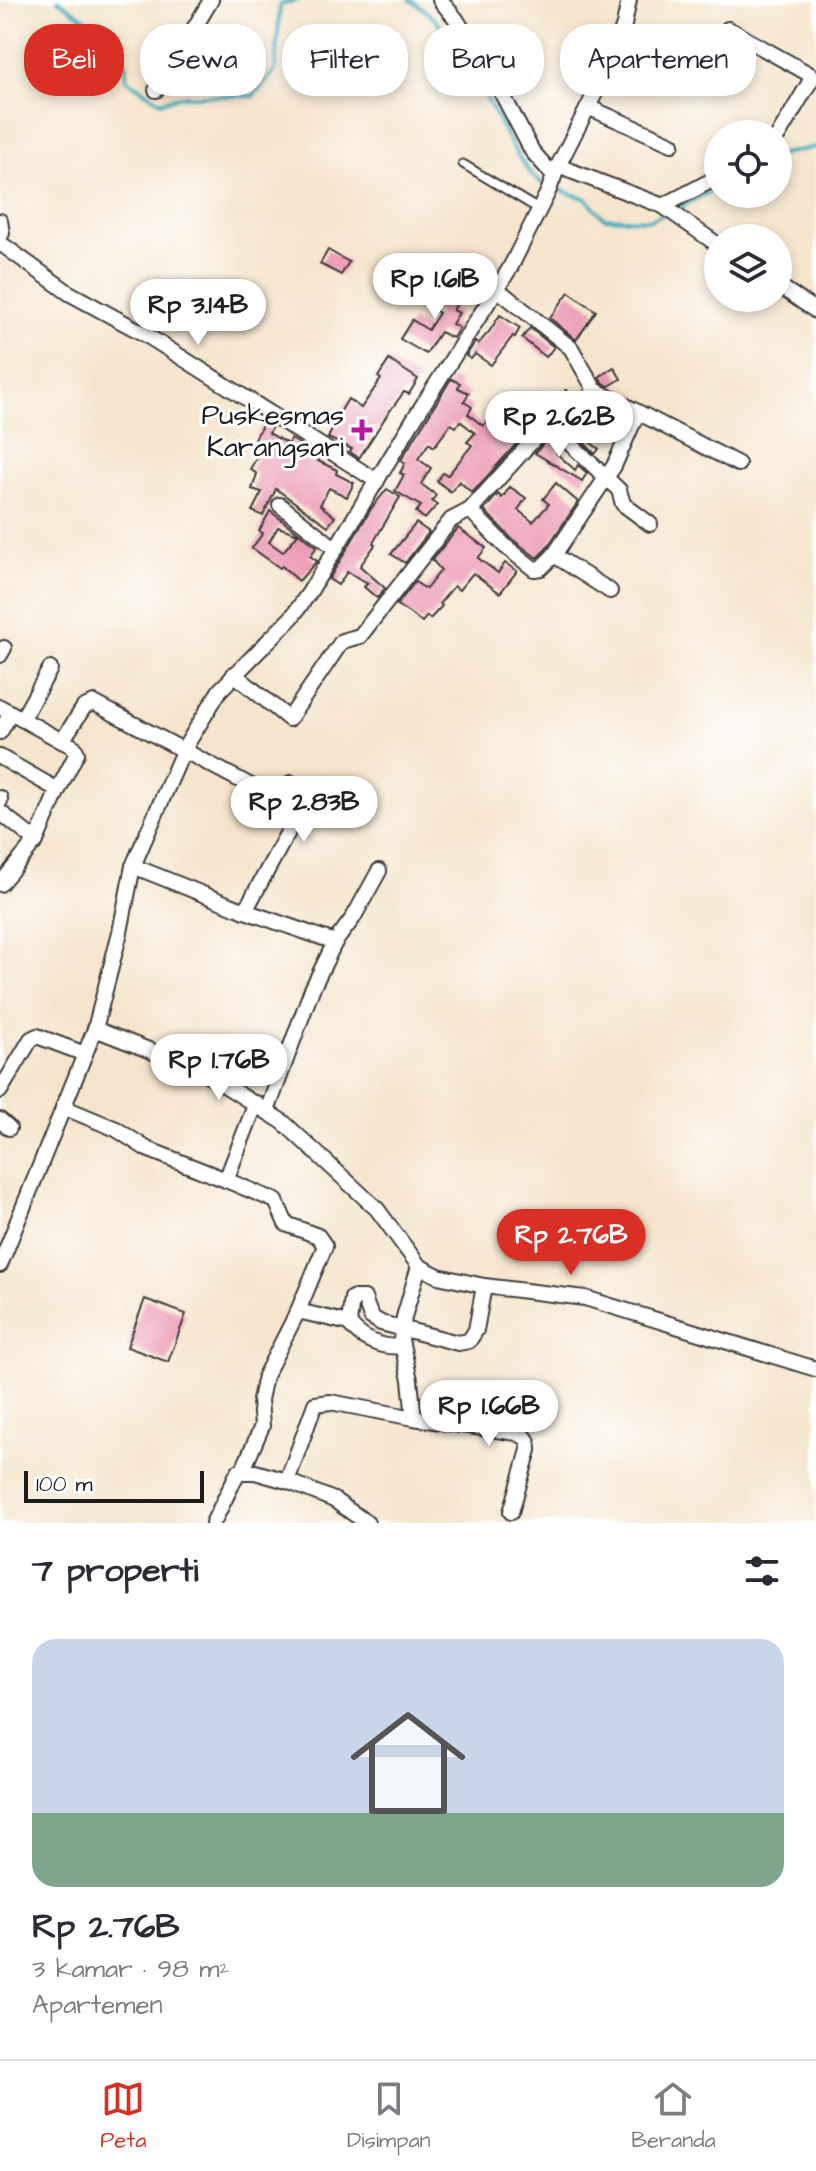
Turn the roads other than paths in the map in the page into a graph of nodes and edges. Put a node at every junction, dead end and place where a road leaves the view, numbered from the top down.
1 (211, 0) edge
2 (440, 0) edge
3 (629, 0) edge
4 (197, 24) edge
5 (756, 45) edge
6 (590, 108) junction
7 (787, 120) edge
8 (672, 144) dead end
9 (463, 164) dead end
10 (553, 179) junction
11 (704, 185) edge
12 (664, 207) junction
13 (540, 210) junction
14 (0, 221) edge
15 (0, 236) edge
16 (704, 236) edge
17 (0, 243) edge
18 (497, 289) junction
19 (792, 295) edge
20 (816, 311) edge
21 (595, 390) junction
22 (637, 414) junction
23 (559, 433) junction
24 (738, 464) dead end
25 (606, 478) junction
26 (377, 481) junction
27 (280, 505) dead end
28 (470, 510) junction
29 (650, 524) dead end
30 (336, 549) junction
31 (554, 555) junction
32 (610, 591) dead end
33 (50, 669) dead end
34 (234, 674) junction
35 (11, 713) edge
36 (0, 732) edge
37 (62, 741) junction
38 (184, 749) junction
39 (0, 757) edge
40 (291, 783) dead end
41 (253, 787) dead end
42 (58, 790) junction
43 (0, 812) edge
44 (36, 841) junction
45 (133, 866) junction
46 (379, 871) dead end
47 (0, 884) edge
48 (245, 911) junction
49 (335, 942) junction
50 (95, 1029) junction
51 (85, 1054) junction
52 (0, 1091) edge
53 (63, 1107) junction
54 (262, 1107) junction
55 (226, 1180) junction
56 (0, 1265) edge
57 (419, 1266) junction
58 (484, 1286) junction
59 (298, 1311) junction
60 (349, 1323) junction
61 (402, 1330) junction
62 (402, 1346) junction
63 (816, 1369) edge
64 (414, 1418) junction
65 (243, 1470) junction
66 (287, 1481) junction
67 (511, 1512) dead end
68 (213, 1523) edge
69 (367, 1523) edge

1 - 4 street
2 - 10 street
3 - 6 street
5 - 7 street
6 - 8 street
6 - 10 street
9 - 13 lane
10 - 12 street
10 - 13 street
11 - 12 street
12 - 16 street
13 - 18 street
14 - 15 street
17 - 26 street
18 - 21 street
18 - 26 street
19 - 20 street
21 - 22 street
21 - 23 street
22 - 24 street
22 - 25 street
23 - 25 street
23 - 28 street
25 - 29 street
25 - 31 street
26 - 30 street
27 - 30 street
28 - 31 street
28 - 34 street
30 - 34 street
31 - 32 street
33 - 35 street
34 - 38 street
35 - 36 street
35 - 37 street
37 - 38 street
37 - 42 street
38 - 41 street
38 - 45 street
39 - 42 street
40 - 48 street
42 - 44 street
43 - 44 street
44 - 47 street
45 - 48 street
45 - 50 street
46 - 49 street
48 - 49 street
49 - 54 street
50 - 51 street
50 - 54 street
51 - 52 street
51 - 53 street
53 - 55 street
53 - 56 street
54 - 55 street
54 - 57 street
55 - 59 street
57 - 58 street
57 - 61 street
58 - 61 street
58 - 63 street
59 - 60 street
59 - 65 street
60 - 61 street
60 - 62 street
61 - 62 street
62 - 64 street
64 - 66 street
64 - 67 street
65 - 66 street
65 - 68 street
66 - 69 street

